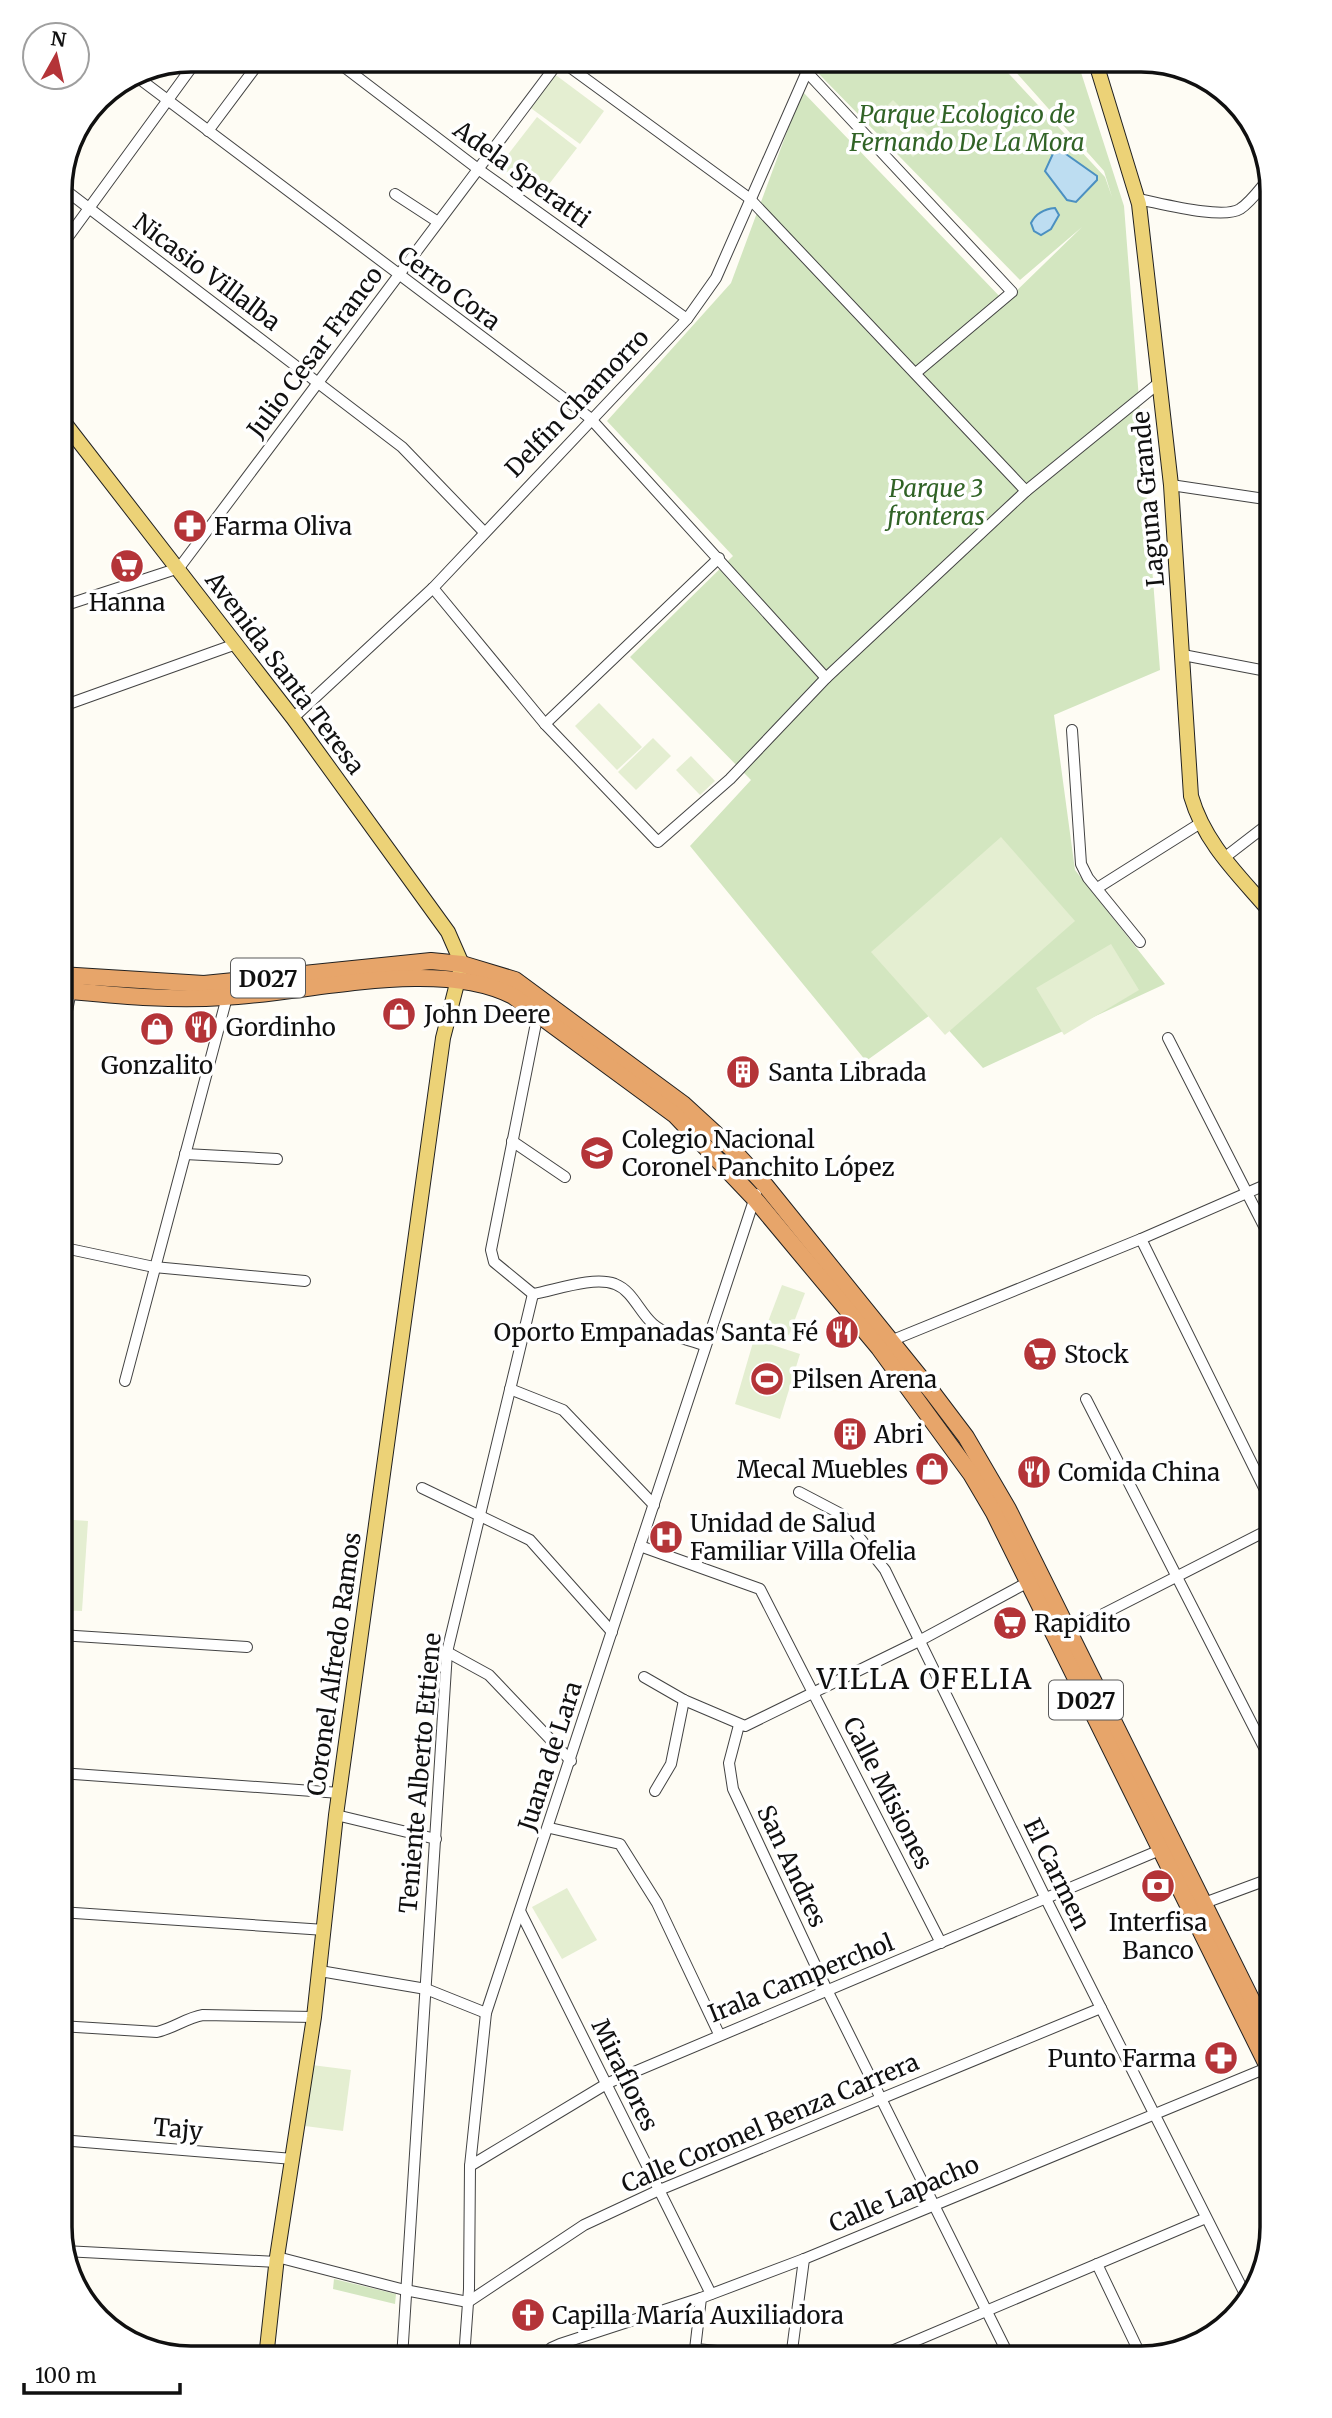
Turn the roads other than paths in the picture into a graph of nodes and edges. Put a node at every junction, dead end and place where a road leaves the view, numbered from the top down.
1 (188, 72) edge
2 (252, 72) edge
3 (351, 72) edge
4 (551, 72) edge
5 (576, 72) edge
6 (804, 72) edge
7 (807, 72) edge
8 (1099, 72) edge
9 (143, 82) edge
10 (167, 100) junction
11 (208, 131) junction
12 (478, 169) junction
13 (1260, 189) edge
14 (395, 194) dead end
15 (72, 195) edge
16 (749, 198) junction
17 (1138, 200) junction
18 (88, 207) junction
19 (438, 222) junction
20 (72, 230) edge
21 (398, 276) junction
22 (687, 319) junction
23 (917, 372) junction
24 (1160, 382) junction
25 (318, 383) junction
26 (590, 418) junction
27 (72, 432) edge
28 (1171, 485) junction
29 (1026, 491) junction
30 (1260, 497) edge
31 (484, 532) junction
32 (719, 558) junction
33 (179, 568) junction
34 (433, 588) junction
35 (72, 603) edge
36 (236, 644) junction
37 (1183, 655) junction
38 (1260, 670) edge
39 (826, 678) junction
40 (72, 704) edge
41 (293, 718) junction
42 (545, 724) junction
43 (1072, 730) dead end
44 (1199, 824) junction
45 (1260, 830) edge
46 (1224, 858) junction
47 (1098, 887) junction
48 (1260, 900) edge
49 (1140, 942) dead end
50 (460, 971) junction
51 (72, 983) edge
52 (72, 984) edge
53 (227, 997) junction
54 (538, 1013) junction
55 (1168, 1038) dead end
56 (512, 1141) junction
57 (185, 1154) junction
58 (277, 1159) dead end
59 (565, 1177) dead end
60 (762, 1182) junction
61 (1260, 1187) edge
62 (1247, 1193) junction
63 (754, 1198) junction
64 (1260, 1218) edge
65 (1141, 1240) junction
66 (72, 1250) edge
67 (154, 1267) junction
68 (305, 1281) dead end
69 (533, 1294) junction
70 (885, 1344) junction
71 (704, 1345) junction
72 (125, 1381) dead end
73 (510, 1389) junction
74 (1086, 1399) dead end
75 (1260, 1480) edge
76 (422, 1488) dead end
77 (799, 1492) dead end
78 (654, 1505) junction
79 (478, 1517) junction
80 (1260, 1534) edge
81 (640, 1546) junction
82 (1178, 1574) junction
83 (1034, 1579) junction
84 (612, 1632) junction
85 (1062, 1635) junction
86 (72, 1636) edge
87 (919, 1641) junction
88 (247, 1647) dead end
89 (447, 1652) junction
90 (644, 1677) dead end
91 (812, 1693) junction
92 (684, 1700) junction
93 (738, 1725) junction
94 (1260, 1739) edge
95 (571, 1761) junction
96 (72, 1774) edge
97 (655, 1791) dead end
98 (340, 1793) junction
99 (336, 1815) junction
100 (550, 1828) junction
101 (436, 1839) junction
102 (1160, 1850) junction
103 (1260, 1882) edge
104 (1046, 1899) junction
105 (1197, 1906) junction
106 (520, 1911) junction
107 (72, 1913) edge
108 (325, 1930) junction
109 (941, 1943) junction
110 (320, 1971) junction
111 (426, 1989) junction
112 (827, 1990) junction
113 (1101, 2008) junction
114 (486, 2013) junction
115 (314, 2017) junction
116 (1260, 2019) edge
117 (72, 2027) edge
118 (719, 2034) junction
119 (1260, 2048) edge
120 (1260, 2075) edge
121 (608, 2083) junction
122 (880, 2098) junction
123 (1156, 2115) junction
124 (72, 2141) edge
125 (293, 2159) junction
126 (470, 2166) junction
127 (657, 2191) junction
128 (934, 2203) junction
129 (1206, 2217) junction
130 (74, 2251) edge
131 (804, 2259) junction
132 (277, 2260) junction
133 (1097, 2264) junction
134 (1242, 2289) edge
135 (405, 2290) junction
136 (706, 2296) junction
137 (468, 2302) junction
138 (985, 2311) junction
139 (267, 2346) edge
140 (403, 2346) edge
141 (465, 2346) edge
142 (569, 2346) edge
143 (697, 2346) edge
144 (792, 2346) edge
145 (905, 2346) edge
146 (1004, 2346) edge
147 (1136, 2346) edge

1 - 10 street
2 - 11 street
3 - 12 street, Adela Speratti
4 - 12 street, Julio Cesar Franco
5 - 16 street
6 - 16 street, Delfin Chamorro
7 - 23 street
8 - 17 main road, Laguna Grande
9 - 10 street, Cerro Cora
10 - 11 street, Cerro Cora
10 - 18 street
11 - 21 street, Cerro Cora
12 - 19 street, Julio Cesar Franco
12 - 22 street, Adela Speratti
13 - 17 street
14 - 19 street
15 - 18 street, Nicasio Villalba
16 - 22 street, Delfin Chamorro
16 - 23 street
17 - 24 main road, Laguna Grande
18 - 20 street
18 - 25 street, Nicasio Villalba
19 - 21 street, Julio Cesar Franco
21 - 25 street, Julio Cesar Franco
21 - 26 street, Cerro Cora
22 - 26 street, Delfin Chamorro
23 - 29 street
24 - 28 main road, Laguna Grande
24 - 29 street
25 - 31 street, Nicasio Villalba
25 - 33 street, Julio Cesar Franco
26 - 31 street, Delfin Chamorro
26 - 32 street, Cerro Cora
27 - 33 main road, Avenida Santa Teresa
28 - 30 street
28 - 37 main road, Laguna Grande
29 - 39 street
31 - 34 street, Delfin Chamorro
32 - 39 street, Cerro Cora
32 - 42 street
33 - 35 street
33 - 36 main road, Avenida Santa Teresa
34 - 41 street, Delfin Chamorro
34 - 42 street
36 - 40 street
36 - 41 main road, Avenida Santa Teresa
37 - 38 street
37 - 44 main road, Laguna Grande
39 - 42 street
41 - 50 main road, Avenida Santa Teresa
43 - 47 street
44 - 46 main road, Laguna Grande
44 - 47 street
45 - 46 street
46 - 48 main road, Laguna Grande
47 - 49 street
50 - 51 highway, D027
50 - 53 highway, D027
50 - 54 highway, D027
50 - 60 highway, D027
50 - 98 main road, Coronel Alfredo Ramos
52 - 53 highway, D027
53 - 57 street
54 - 56 street
54 - 63 highway, D027
55 - 62 street
56 - 59 street
56 - 69 street
57 - 58 street
57 - 67 street
60 - 63 street, Juana de Lara
60 - 70 highway, D027
61 - 62 street
62 - 64 street
62 - 65 street
63 - 70 highway, D027
63 - 71 street, Juana de Lara
65 - 70 street
65 - 75 street
66 - 67 street
67 - 68 street
67 - 72 street
69 - 71 street
69 - 73 street, Teniente Alberto Ettiene
70 - 83 highway, D027
71 - 78 street, Juana de Lara
73 - 78 street
73 - 79 street, Teniente Alberto Ettiene
74 - 82 street
76 - 79 street
77 - 87 street, El Carmen
78 - 81 street, Juana de Lara
79 - 84 street
79 - 89 street, Teniente Alberto Ettiene
80 - 82 street
81 - 84 street, Juana de Lara
81 - 91 street, Calle Misiones
82 - 85 street
82 - 94 street
83 - 85 highway, D027
83 - 87 street
84 - 95 street, Juana de Lara
85 - 102 highway, D027
85 - 105 highway, D027
86 - 88 street
87 - 91 street
87 - 104 street, El Carmen
89 - 95 street
89 - 101 street, Teniente Alberto Ettiene
90 - 92 street
91 - 93 street
91 - 109 street, Calle Misiones
92 - 93 street
92 - 97 street
93 - 112 street, San Andres
95 - 100 street, Juana de Lara
96 - 98 street
98 - 99 main road, Coronel Alfredo Ramos
99 - 101 street
99 - 108 main road, Coronel Alfredo Ramos
100 - 106 street, Juana de Lara
100 - 118 street
101 - 111 street, Teniente Alberto Ettiene
102 - 104 street, Irala Camperchol
102 - 105 highway, D027
103 - 105 street
104 - 109 street, Irala Camperchol
104 - 113 street, El Carmen
105 - 116 highway, D027
105 - 119 highway, D027
106 - 114 street, Juana de Lara
106 - 121 street, Miraflores
107 - 108 street
108 - 110 main road, Coronel Alfredo Ramos
109 - 112 street, Irala Camperchol
110 - 111 street
110 - 115 main road, Coronel Alfredo Ramos
111 - 114 street
111 - 135 street, Teniente Alberto Ettiene
112 - 118 street, Irala Camperchol
112 - 122 street, San Andres
113 - 122 street, Calle Coronel Benza Carrera
113 - 123 street, El Carmen
114 - 126 street, Juana de Lara
115 - 117 street
115 - 125 main road, Coronel Alfredo Ramos
118 - 121 street, Irala Camperchol
120 - 123 street, Calle Lapacho
121 - 126 street, Irala Camperchol
121 - 127 street, Miraflores
122 - 127 street, Calle Coronel Benza Carrera
122 - 128 street, San Andres
123 - 128 street, Calle Lapacho
123 - 129 street, El Carmen
124 - 125 street, Tajy
125 - 132 main road, Coronel Alfredo Ramos
126 - 137 street, Juana de Lara
127 - 136 street, Miraflores
127 - 137 street, Calle Coronel Benza Carrera
128 - 131 street, Calle Lapacho
128 - 138 street, San Andres
129 - 133 street
129 - 134 street, El Carmen
130 - 132 street
131 - 136 street, Calle Lapacho
131 - 144 street
132 - 135 street
132 - 139 main road, Coronel Alfredo Ramos
133 - 138 street
133 - 147 street
135 - 137 street
135 - 140 street, Teniente Alberto Ettiene
136 - 142 street, Calle Lapacho
136 - 143 street
137 - 141 street, Juana de Lara
138 - 145 street
138 - 146 street, San Andres

